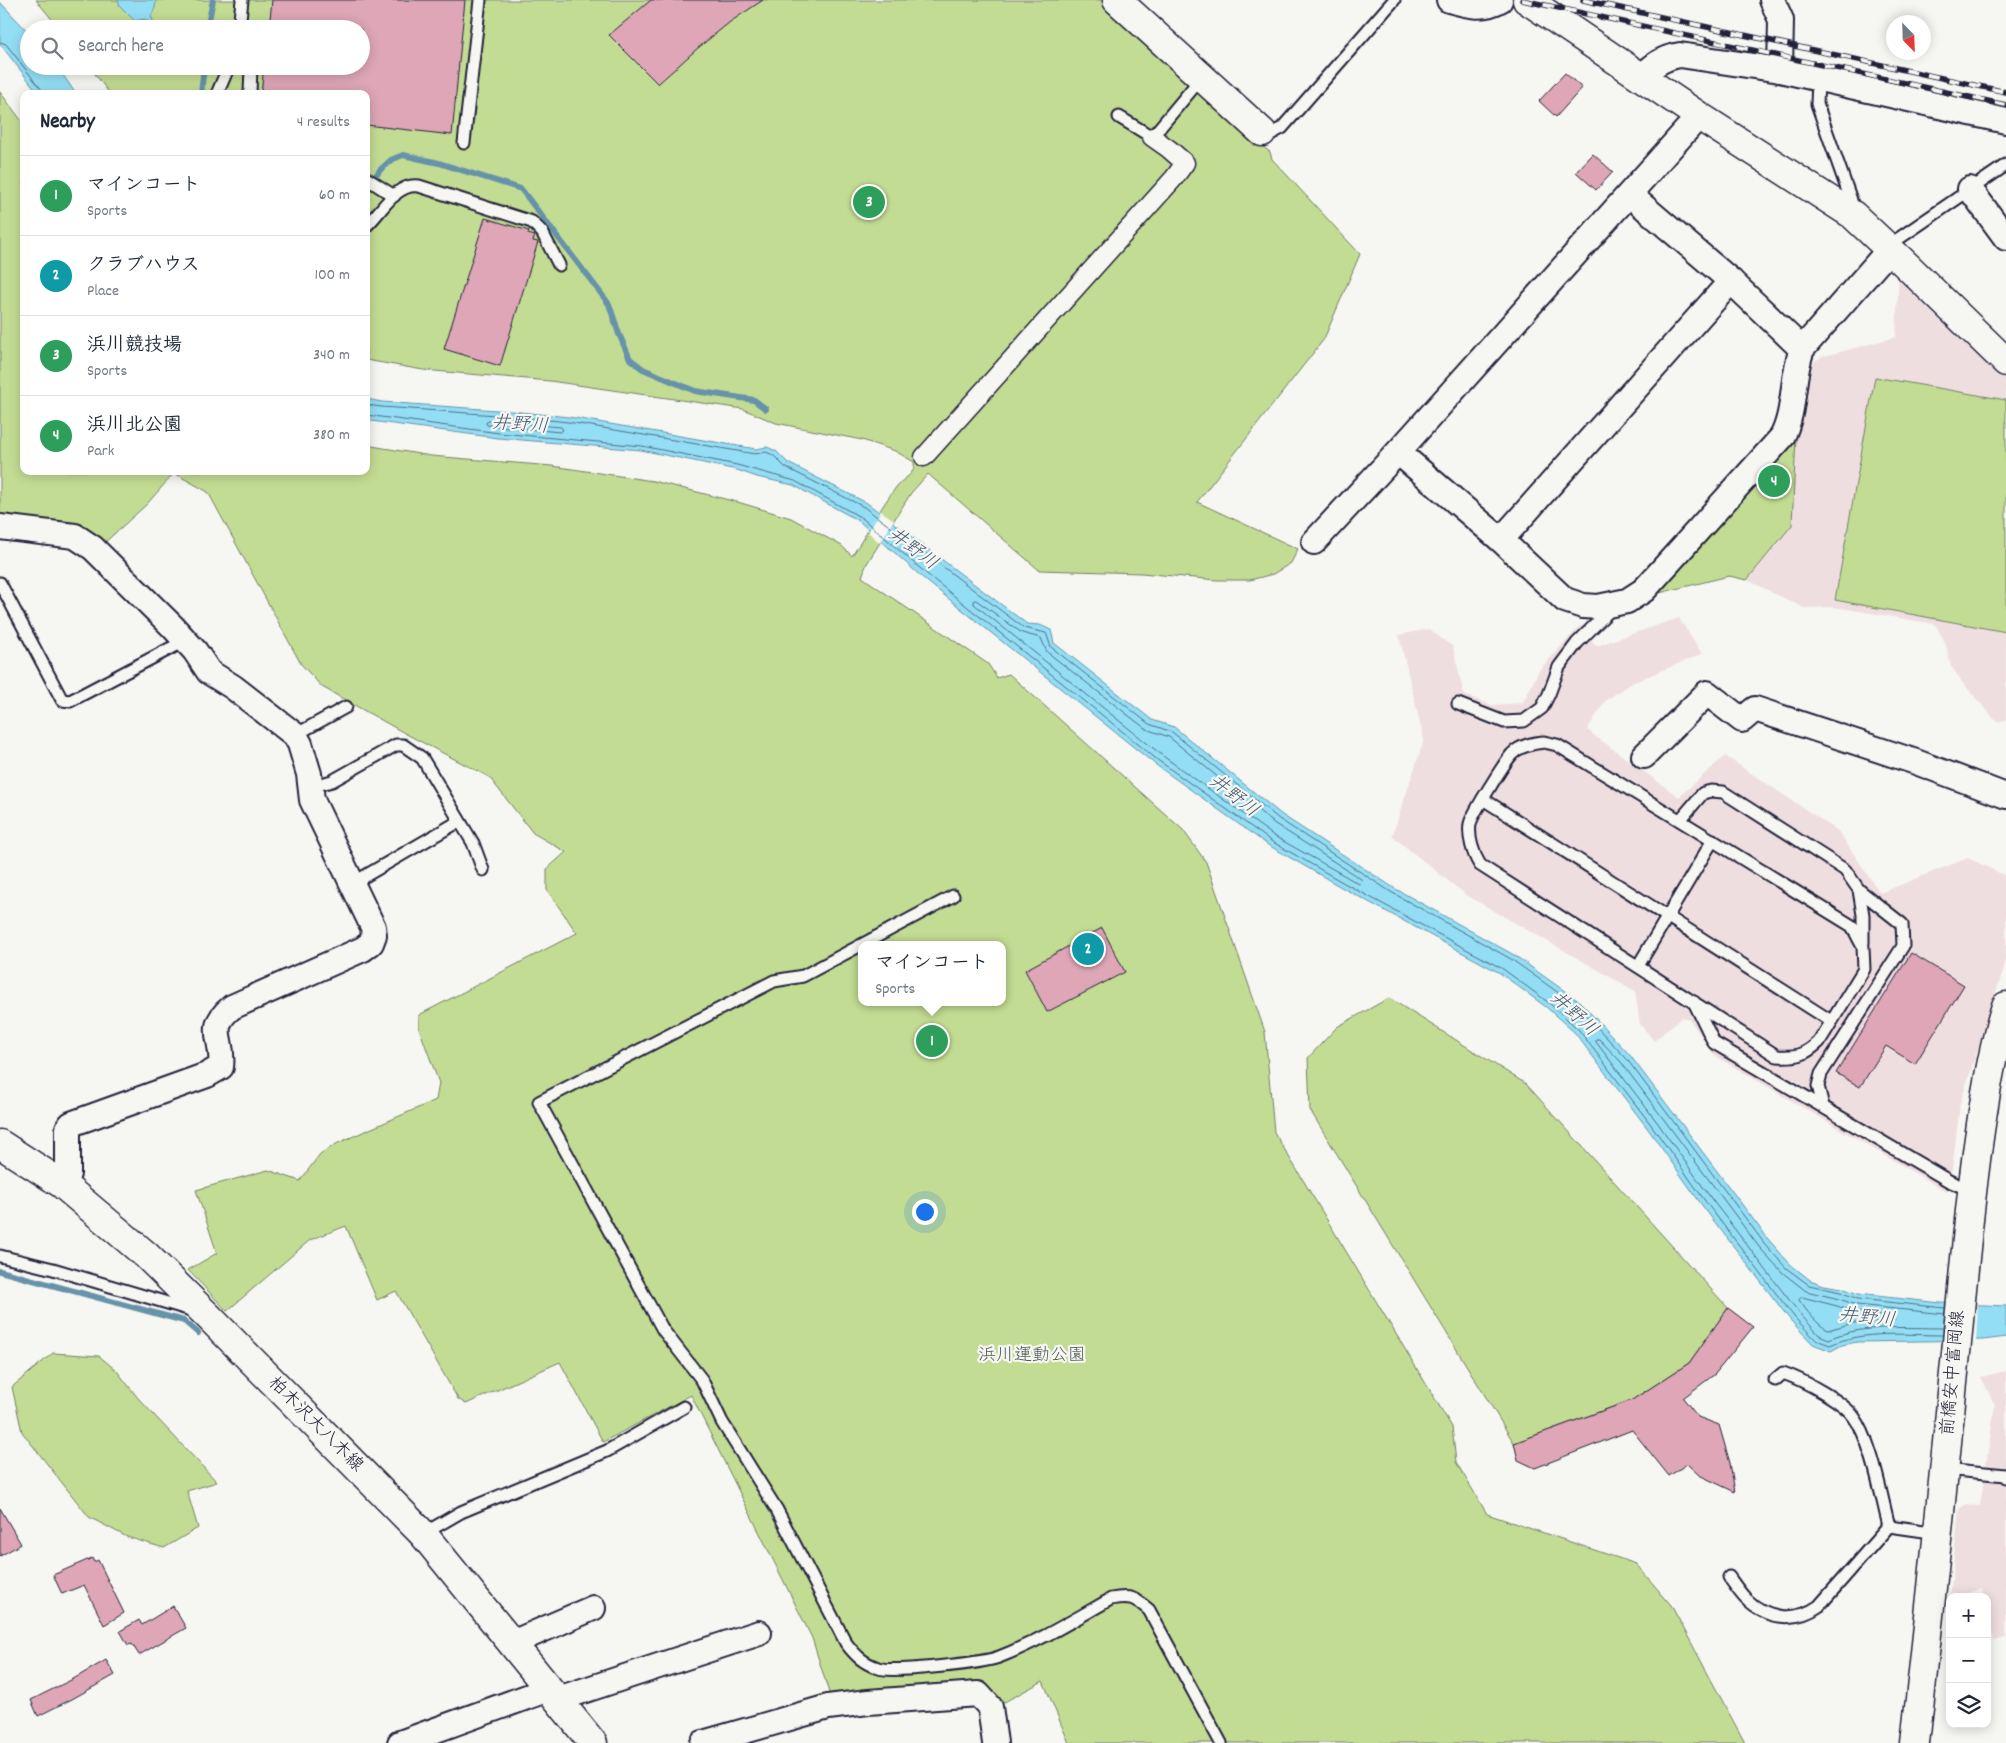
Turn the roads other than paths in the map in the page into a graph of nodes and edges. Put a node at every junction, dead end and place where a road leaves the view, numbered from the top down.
1 (242, 0) edge
2 (480, 0) edge
3 (1117, 0) edge
4 (1394, 0) edge
5 (1448, 0) edge
6 (1500, 0) edge
7 (1527, 0) edge
8 (1772, 0) edge
9 (240, 20) edge
10 (1780, 70) junction
11 (225, 75) edge
12 (251, 75) edge
13 (1202, 77) junction
14 (1642, 77) junction
15 (1818, 80) junction
16 (219, 90) edge
17 (250, 90) edge
18 (1699, 116) junction
19 (1119, 118) dead end
20 (2006, 121) edge
21 (1262, 132) joint
22 (1152, 137) junction
23 (464, 143) dead end
24 (2006, 165) edge
25 (370, 180) edge
26 (1970, 189) junction
27 (1630, 195) junction
28 (394, 196) junction
29 (1853, 216) junction
30 (370, 222) edge
31 (2006, 238) edge
32 (1889, 250) junction
33 (559, 265) dead end
34 (1731, 281) junction
35 (1802, 349) junction
36 (2006, 362) edge
37 (1398, 452) junction
38 (924, 457) dead end
39 (0, 527) edge
40 (1501, 540) junction
41 (1314, 542) dead end
42 (0, 583) edge
43 (1615, 604) junction
44 (185, 639) junction
45 (1458, 704) dead end
46 (346, 708) dead end
47 (295, 735) junction
48 (1644, 756) dead end
49 (310, 788) junction
50 (2006, 796) edge
51 (1483, 800) junction
52 (1681, 820) junction
53 (458, 822) junction
54 (1713, 840) junction
55 (482, 870) dead end
56 (353, 883) junction
57 (1859, 890) junction
58 (953, 896) dead end
59 (1667, 917) junction
60 (869, 941) edge
61 (858, 947) edge
62 (1864, 948) junction
63 (1638, 966) junction
64 (1694, 1002) junction
65 (2006, 1006) edge
66 (1832, 1022) junction
67 (1823, 1106) junction
68 (0, 1144) edge
69 (62, 1184) junction
70 (1972, 1191) junction
71 (0, 1256) edge
72 (210, 1318) junction
73 (1775, 1380) dead end
74 (684, 1407) dead end
75 (1944, 1469) junction
76 (2006, 1477) edge
77 (1889, 1526) junction
78 (423, 1534) junction
79 (1938, 1534) junction
80 (1729, 1577) dead end
81 (593, 1608) dead end
82 (759, 1633) dead end
83 (512, 1643) junction
84 (554, 1694) junction
85 (400, 1743) edge
86 (593, 1743) edge
87 (703, 1743) edge
88 (995, 1743) edge
89 (1221, 1743) edge
90 (1915, 1743) edge

1 - 9 lane
2 - 23 lane
3 - 13 main road
4 - 21 lane
5 - 6 street
7 - 14 main road
8 - 10 street
10 - 14 street
10 - 15 street
11 - 16 lane
12 - 17 lane
13 - 21 main road
13 - 22 lane
14 - 18 main road
15 - 20 street
15 - 29 lane
18 - 27 street
18 - 29 main road
19 - 22 lane
22 - 38 street
24 - 26 lane
25 - 28 lane
26 - 31 street
26 - 32 lane
27 - 34 street
27 - 37 street
28 - 30 lane
28 - 33 lane
29 - 32 main road
32 - 35 street
32 - 36 main road
34 - 35 street
34 - 40 street
35 - 43 street
37 - 40 street
37 - 41 street
39 - 44 street
40 - 43 street
42 - 44 lane
43 - 45 lane
44 - 47 street
46 - 47 lane
47 - 49 street
48 - 50 street
49 - 53 lane
49 - 56 street
51 - 52 lane
51 - 59 lane
51 - 63 lane
52 - 54 lane
52 - 57 lane
53 - 55 lane
53 - 56 lane
54 - 59 lane
54 - 62 lane
56 - 69 street
57 - 62 lane
57 - 67 lane
58 - 60 lane
59 - 63 lane
59 - 66 lane
61 - 89 lane
62 - 66 lane
63 - 64 lane
64 - 66 lane
64 - 67 lane
65 - 70 main road, 前橋安中富岡線
67 - 70 lane
68 - 69 main road, 柏木沢大八木線
69 - 72 main road, 柏木沢大八木線
70 - 75 main road, 前橋安中富岡線
71 - 72 lane
72 - 78 main road, 柏木沢大八木線
73 - 77 lane
74 - 78 lane
75 - 76 lane
75 - 79 main road, 前橋安中富岡線
77 - 79 lane
77 - 80 lane
78 - 83 main road, 柏木沢大八木線
79 - 90 main road, 前橋安中富岡線
81 - 83 street
82 - 84 street
83 - 84 main road, 柏木沢大八木線
84 - 85 street
84 - 86 main road, 柏木沢大八木線
87 - 88 street

